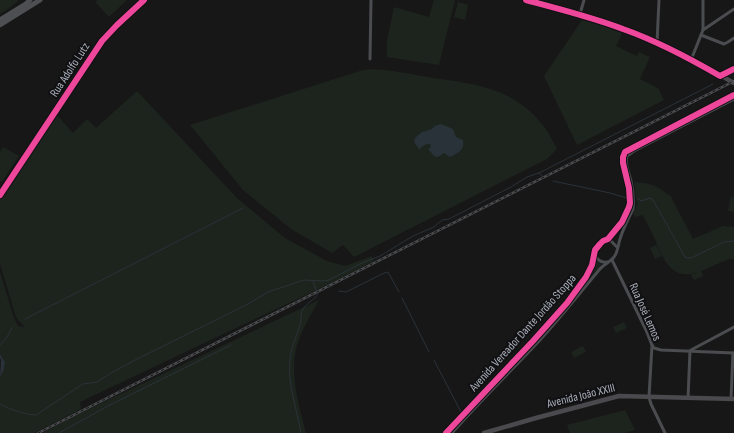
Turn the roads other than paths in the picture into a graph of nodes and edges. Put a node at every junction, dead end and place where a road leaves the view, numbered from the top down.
1 (30, 0) edge
2 (40, 0) edge
3 (144, 0) edge
4 (371, 0) edge
5 (526, 0) edge
6 (584, 0) edge
7 (659, 0) edge
8 (703, 0) edge
9 (734, 9) edge
10 (580, 14) junction
11 (0, 20) edge
12 (0, 25) edge
13 (702, 30) junction
14 (702, 35) junction
15 (734, 38) edge
16 (657, 43) junction
17 (370, 59) dead end
18 (691, 60) junction
19 (734, 69) edge
20 (720, 76) junction
21 (734, 83) edge
22 (734, 94) edge
23 (734, 99) edge
24 (0, 195) edge
25 (608, 239) junction
26 (617, 247) junction
27 (595, 250) junction
28 (610, 261) junction
29 (734, 327) edge
30 (652, 346) junction
31 (690, 350) junction
32 (733, 353) edge
33 (649, 397) junction
34 (688, 398) junction
35 (732, 399) edge
36 (446, 433) edge
37 (452, 433) edge
38 (484, 433) edge
39 (665, 433) edge

1 - 11 main road
2 - 12 main road
3 - 24 street, Rua Adolfo Lutz
4 - 17 street
5 - 10 main road
6 - 10 street
7 - 16 street
8 - 13 street
9 - 13 street
10 - 16 main road
13 - 14 street
14 - 15 street
14 - 18 street
16 - 18 main road
18 - 20 main road
19 - 20 street
20 - 21 main road
22 - 25 street
23 - 26 street, Avenida Vereador Dante Jordão Stoppa
25 - 26 street
25 - 27 street
26 - 28 street, Avenida Vereador Dante Jordão Stoppa
27 - 28 street
27 - 36 street, Avenida Vereador Dante Jordão Stoppa
28 - 30 street, Rua José Lemos
28 - 37 street, Avenida Vereador Dante Jordão Stoppa
29 - 31 street
30 - 31 street
30 - 33 street, Rua José Lemos
31 - 32 street
31 - 34 street
32 - 35 street
33 - 34 main road, Avenida João XXIII
33 - 38 main road, Avenida João XXIII
33 - 39 street
34 - 35 main road, Avenida João XXIII

